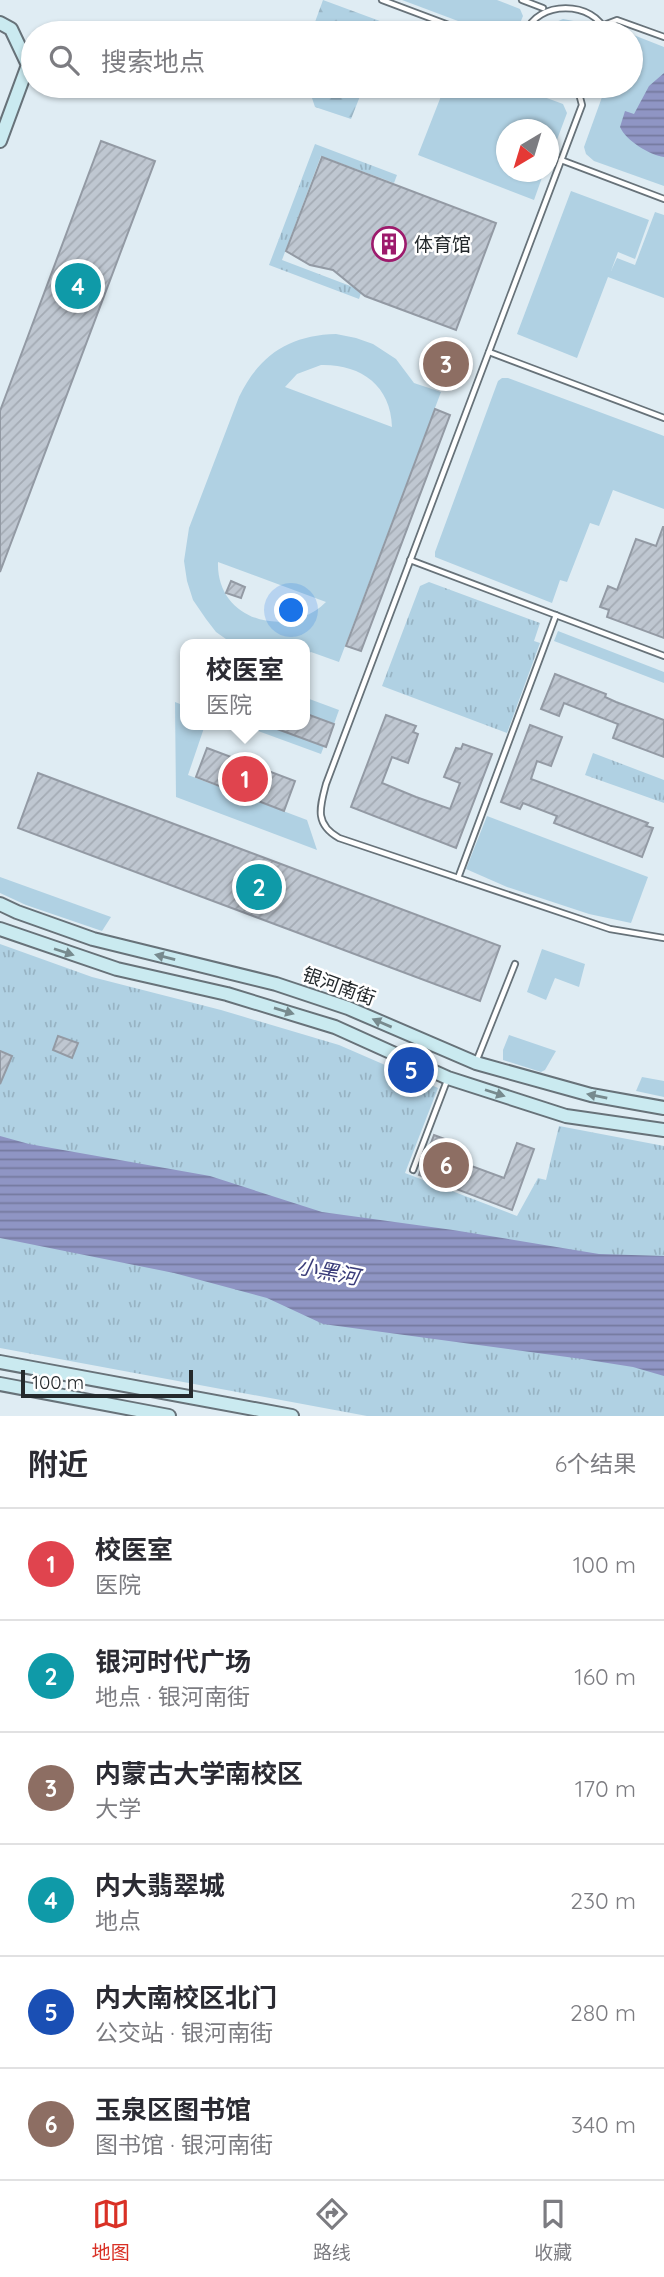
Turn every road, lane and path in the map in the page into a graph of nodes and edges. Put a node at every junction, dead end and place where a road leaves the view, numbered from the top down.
1 (382, 0) edge
2 (522, 0) edge
3 (558, 2) edge
4 (544, 8) junction
5 (438, 21) edge
6 (532, 21) edge
7 (601, 21) edge
8 (0, 23) edge
9 (643, 29) edge
10 (664, 37) edge
11 (21, 50) edge
12 (21, 84) edge
13 (580, 98) edge
14 (0, 141) edge
15 (561, 160) junction
16 (664, 199) edge
17 (489, 352) junction
18 (664, 418) edge
19 (410, 560) junction
20 (556, 615) junction
21 (664, 656) edge
22 (458, 878) junction
23 (0, 904) edge
24 (0, 929) edge
25 (664, 938) edge
26 (515, 964) dead end
27 (476, 1063) junction
28 (448, 1078) junction
29 (664, 1108) edge
30 (664, 1130) edge
31 (413, 1170) dead end
32 (0, 1362) edge
33 (0, 1384) edge
34 (169, 1416) edge
35 (292, 1416) edge

1 - 5 lane
2 - 4 lane
3 - 4 lane
3 - 7 lane
4 - 6 lane
8 - 11 main road
9 - 10 lane
12 - 14 main road
13 - 15 lane
15 - 16 lane
15 - 17 lane
17 - 18 lane
17 - 19 lane
19 - 20 lane
19 - 22 lane
20 - 21 lane
20 - 22 lane
22 - 25 lane
27 -> 23 main road, 银河南街
24 -> 28 main road, 银河南街
26 - 27 lane
29 -> 27 main road, 银河南街
28 -> 30 main road, 银河南街
28 - 31 lane
32 - 35 main road
33 - 34 main road

